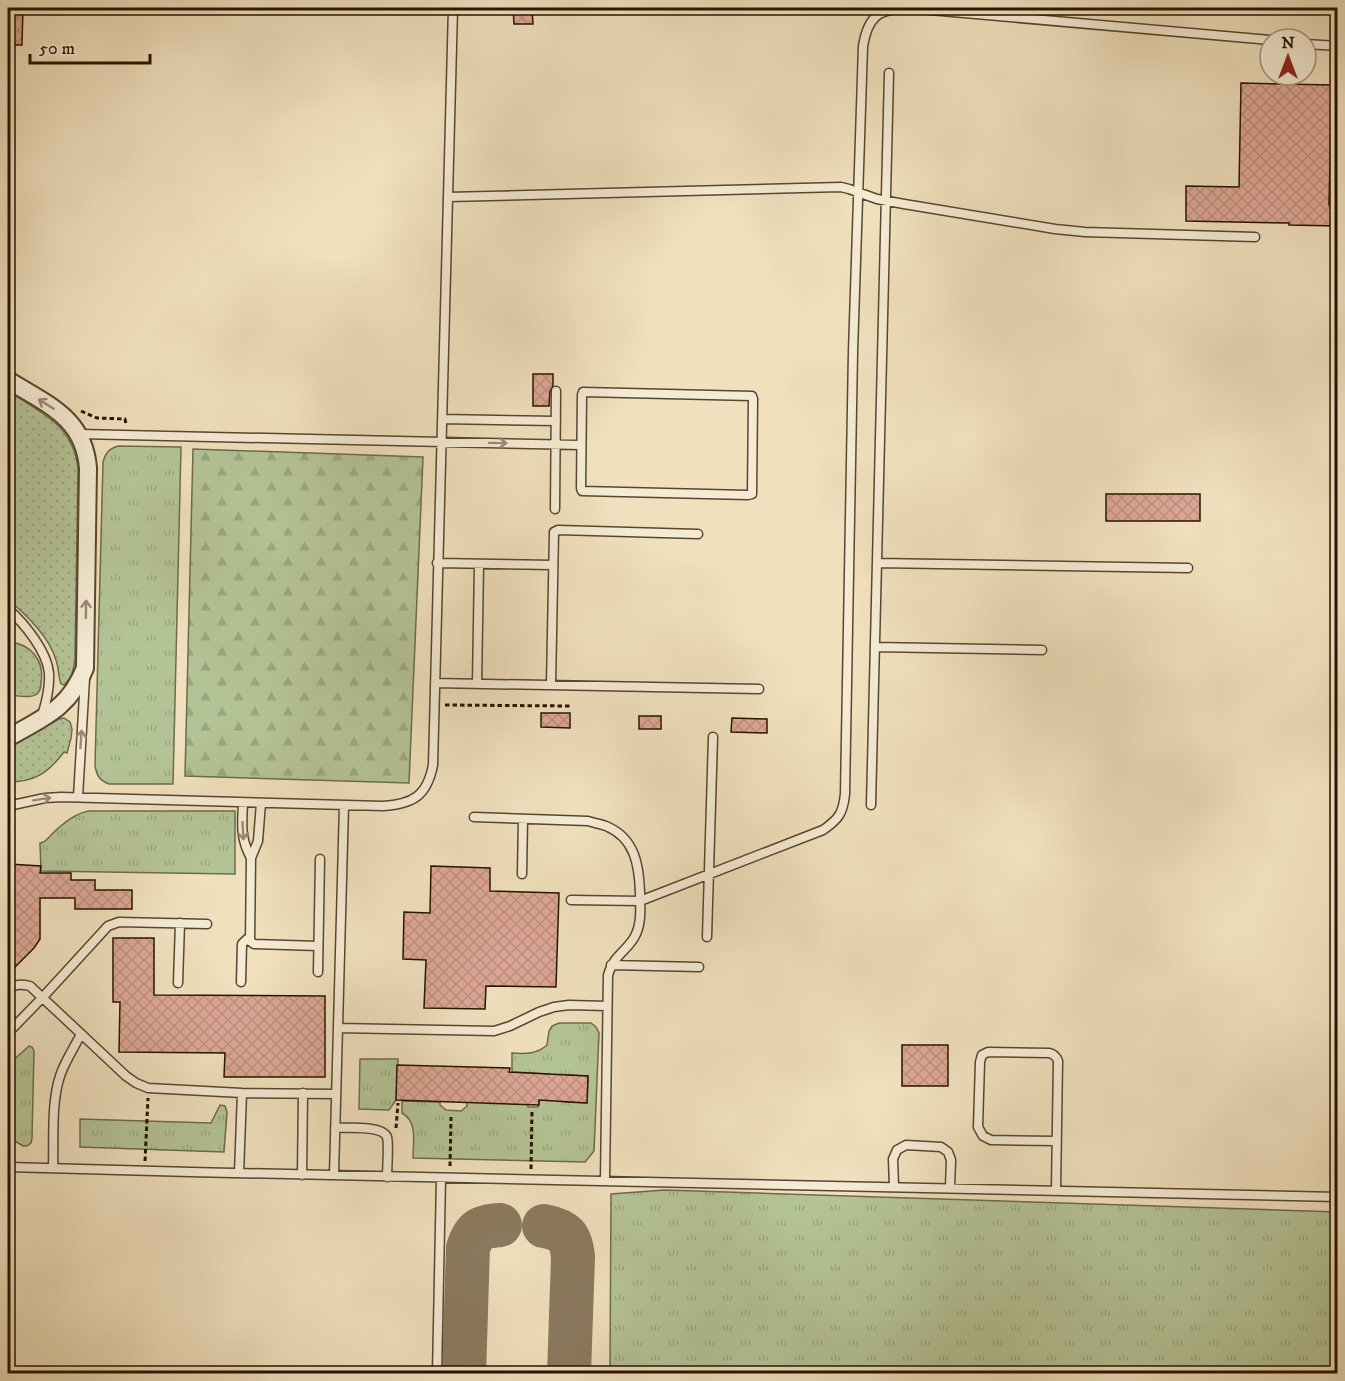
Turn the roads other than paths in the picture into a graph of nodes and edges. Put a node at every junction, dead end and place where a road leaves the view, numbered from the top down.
1 (453, 8) edge
2 (1258, 39) edge
3 (1318, 45) edge
4 (1338, 46) edge
5 (889, 73) dead end
6 (857, 192) junction
7 (448, 197) junction
8 (886, 201) junction
9 (1255, 237) dead end
10 (8, 380) edge
11 (556, 391) dead end
12 (442, 419) junction
13 (556, 421) junction
14 (79, 434) junction
15 (441, 442) junction
16 (556, 444) junction
17 (581, 445) junction
18 (555, 509) dead end
19 (698, 534) dead end
20 (437, 563) junction
21 (877, 563) junction
22 (479, 564) junction
23 (553, 565) junction
24 (1188, 568) dead end
25 (8, 609) edge
26 (875, 647) junction
27 (1042, 650) dead end
28 (85, 668) junction
29 (435, 683) junction
30 (477, 684) junction
31 (551, 685) junction
32 (759, 690) dead end
33 (36, 722) junction
34 (8, 723) edge
35 (713, 737) dead end
36 (8, 738) edge
37 (78, 797) junction
38 (243, 803) junction
39 (261, 803) junction
40 (344, 805) junction
41 (871, 805) dead end
42 (8, 806) edge
43 (474, 817) dead end
44 (523, 819) junction
45 (251, 858) junction
46 (320, 859) dead end
47 (522, 874) dead end
48 (709, 874) junction
49 (571, 900) dead end
50 (640, 901) junction
51 (180, 923) junction
52 (207, 924) dead end
53 (708, 937) dead end
54 (250, 938) junction
55 (318, 946) junction
56 (611, 965) junction
57 (699, 967) dead end
58 (318, 972) dead end
59 (241, 982) dead end
60 (178, 983) dead end
61 (8, 989) edge
62 (43, 997) junction
63 (607, 1006) junction
64 (339, 1028) junction
65 (8, 1033) edge
66 (81, 1034) junction
67 (242, 1093) junction
68 (303, 1093) junction
69 (336, 1094) junction
70 (335, 1128) junction
71 (1056, 1141) junction
72 (8, 1167) edge
73 (53, 1168) junction
74 (239, 1173) junction
75 (302, 1174) junction
76 (334, 1175) junction
77 (387, 1177) junction
78 (445, 1178) junction
79 (605, 1180) junction
80 (894, 1186) junction
81 (950, 1187) junction
82 (1056, 1189) junction
83 (1338, 1197) edge
84 (436, 1374) edge

1 - 7 lane
2 - 6 lane
3 - 4 lane
5 - 8 lane
6 - 7 lane
6 - 8 lane
6 - 48 lane
7 - 12 lane
8 - 9 lane
8 - 21 lane
14 -> 10 street
11 - 13 lane
12 - 13 lane
12 - 15 lane
13 - 16 lane
14 - 15 lane
28 -> 14 street
15 -> 16 lane
15 - 20 lane
16 - 17 lane
16 - 18 lane
17 - 17 lane
19 - 23 lane
20 - 22 lane
20 - 29 lane
21 - 24 lane
21 - 26 lane
22 - 23 lane
22 - 30 lane
23 - 31 lane
25 - 33 lane
26 - 27 lane
26 - 41 lane
28 - 33 street
37 -> 28 lane
29 - 30 lane
29 - 40 lane
30 - 31 lane
31 - 32 lane
33 - 34 street
33 - 36 street
35 - 48 lane
37 - 38 lane
42 -> 37 lane
38 - 39 lane
38 -> 45 lane
39 - 40 lane
39 - 45 lane
40 - 64 lane
43 - 44 lane
44 - 47 lane
44 - 50 lane
45 - 54 lane
46 - 55 lane
48 - 50 lane
48 - 53 lane
49 - 50 lane
50 - 56 lane
51 - 52 lane
51 - 60 lane
51 - 62 lane
54 - 55 lane
54 - 59 lane
55 - 58 lane
56 - 57 lane
56 - 63 lane
61 - 62 lane
62 - 65 lane
62 - 66 lane
63 - 64 lane
63 - 79 lane
64 - 69 lane
66 - 67 lane
66 - 73 lane
67 - 68 lane
67 - 74 lane
68 - 69 lane
68 - 75 lane
69 - 70 lane
70 - 76 lane
70 - 77 lane
71 - 71 lane
71 - 82 lane
72 - 73 lane
73 - 74 lane
74 - 75 lane
75 - 76 lane
76 - 77 lane
77 - 78 lane
78 - 79 lane
78 - 84 lane
79 - 80 lane
80 - 81 lane
80 - 81 lane
81 - 82 lane
82 - 83 lane

